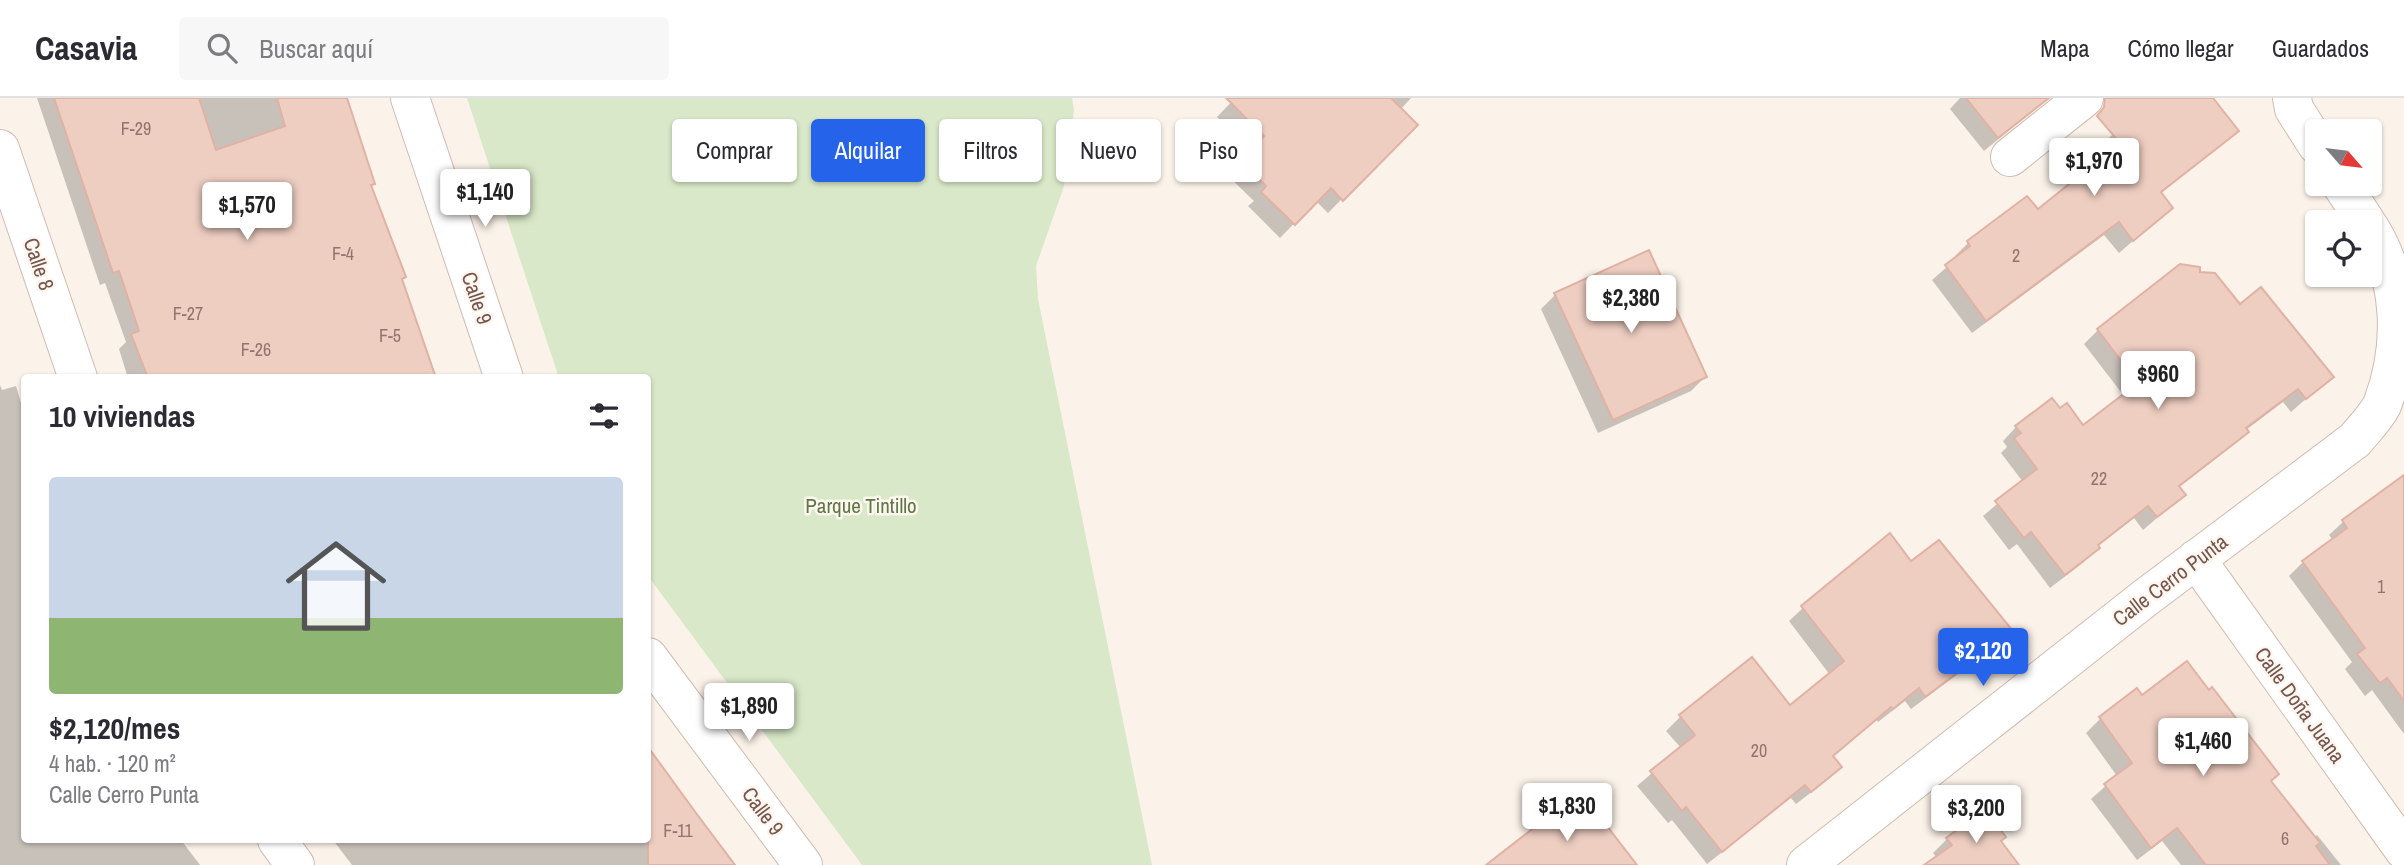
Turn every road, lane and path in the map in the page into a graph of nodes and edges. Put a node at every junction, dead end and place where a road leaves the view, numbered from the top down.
1 (410, 98) edge
2 (2084, 98) edge
3 (2292, 98) edge
4 (2305, 126) edge
5 (0, 149) edge
6 (2010, 157) dead end
7 (2382, 247) edge
8 (77, 374) edge
9 (503, 374) edge
10 (2196, 559) junction
11 (651, 661) edge
12 (279, 843) edge
13 (2404, 850) edge
14 (295, 865) edge
15 (803, 865) edge
16 (1806, 865) edge

1 - 9 street, Calle 9
2 - 6 street
3 - 4 street
5 - 8 street, Calle 8
7 - 10 street, Calle Cerro Punta
10 - 13 street, Calle Doña Juana
10 - 16 street, Calle Cerro Punta
11 - 15 street, Calle 9
12 - 14 street

